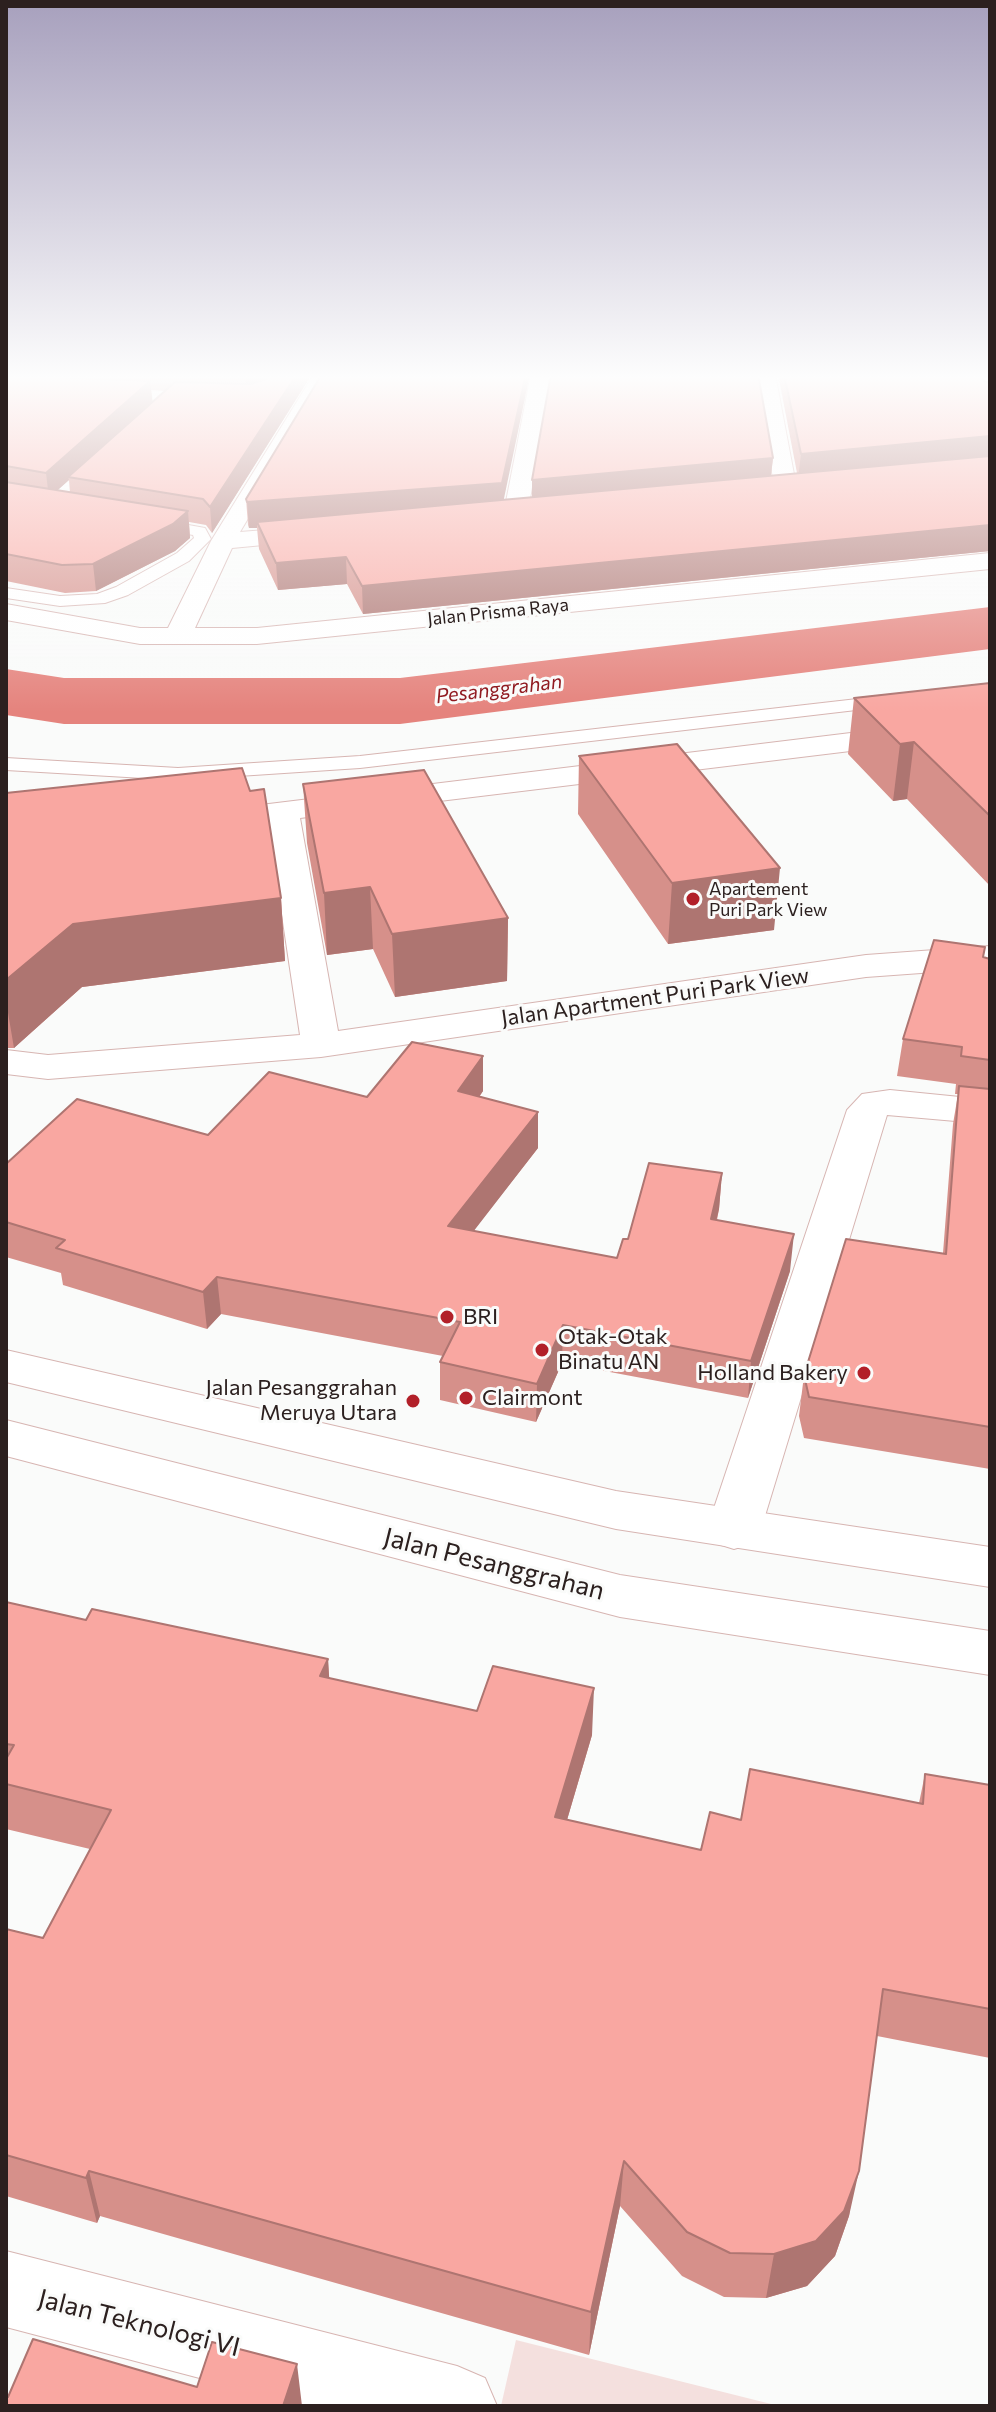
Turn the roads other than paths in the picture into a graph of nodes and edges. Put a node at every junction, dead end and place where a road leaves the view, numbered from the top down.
1 (245, 487) edge
2 (514, 487) edge
3 (793, 487) edge
4 (756, 493) edge
5 (545, 514) edge
6 (126, 519) edge
7 (346, 531) edge
8 (211, 536) junction
9 (990, 561) edge
10 (6, 593) edge
11 (6, 612) edge
12 (177, 637) junction
13 (911, 698) edge
14 (990, 725) edge
15 (6, 764) edge
16 (282, 811) junction
17 (175, 823) edge
18 (990, 957) edge
19 (321, 1045) junction
20 (6, 1062) edge
21 (990, 1112) edge
22 (6, 1366) edge
23 (6, 1438) edge
24 (734, 1529) junction
25 (990, 1567) edge
26 (990, 1653) edge
27 (6, 2289) edge
28 (445, 2404) edge

1 - 8 street
2 - 5 street
3 - 4 street
6 - 8 lane
7 - 8 street
8 - 10 lane
8 - 12 street
9 - 12 street, Jalan Prisma Raya
11 - 12 street, Jalan Prisma Raya
13 - 15 lane
14 - 16 street
16 - 17 street
16 - 19 street
18 - 19 street, Jalan Apartment Puri Park View
19 - 20 street, Jalan Apartment Puri Park View
21 - 24 street
22 - 24 street
23 - 26 street, Jalan Pesanggrahan
24 - 25 street
27 - 28 street, Jalan Teknologi VI

